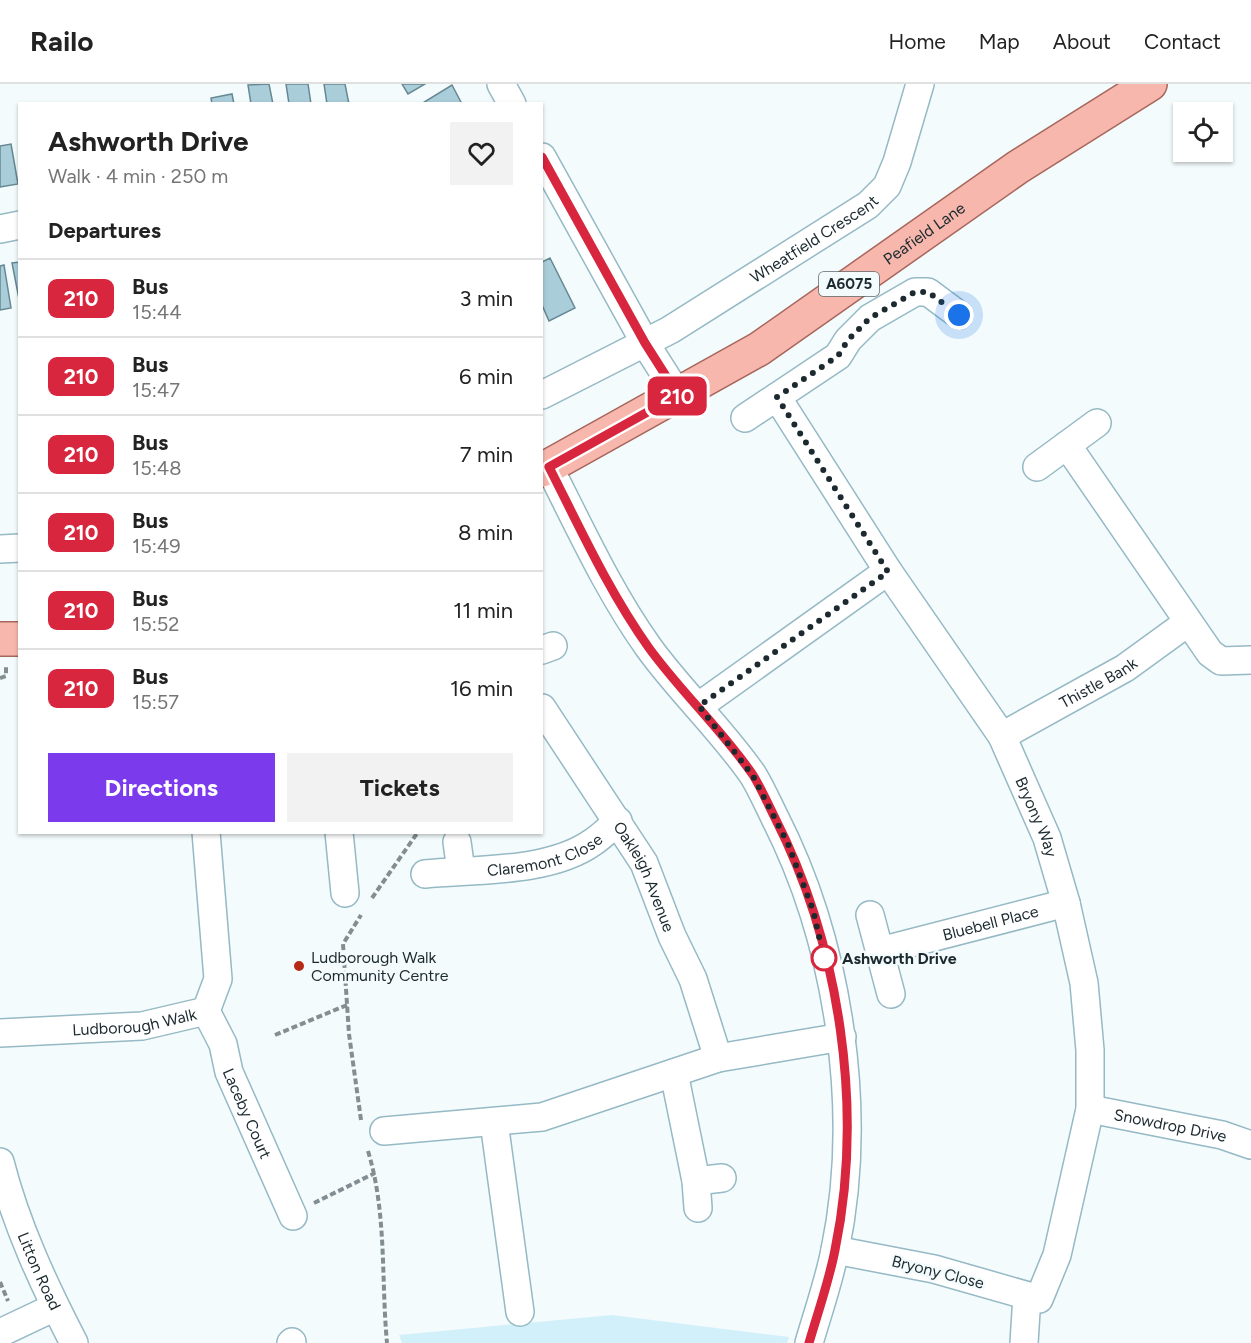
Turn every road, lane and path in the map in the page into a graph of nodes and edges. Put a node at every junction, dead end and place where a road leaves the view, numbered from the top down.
1 (501, 84) edge
2 (920, 84) edge
3 (1150, 84) edge
4 (511, 102) edge
5 (543, 159) edge
6 (18, 225) edge
7 (0, 229) edge
8 (959, 315) dead end
9 (645, 343) junction
10 (543, 394) edge
11 (678, 395) junction
12 (777, 397) junction
13 (745, 418) dead end
14 (1097, 423) dead end
15 (1067, 445) junction
16 (1037, 467) dead end
17 (545, 469) edge
18 (18, 548) edge
19 (0, 549) edge
20 (888, 572) junction
21 (1187, 623) junction
22 (0, 639) edge
23 (18, 639) edge
24 (1251, 660) edge
25 (699, 706) junction
26 (543, 709) edge
27 (1002, 736) junction
28 (618, 821) junction
29 (206, 834) edge
30 (340, 834) edge
31 (416, 834) edge
32 (457, 842) dead end
33 (461, 871) junction
34 (425, 874) dead end
35 (360, 901) junction
36 (1066, 903) junction
37 (870, 915) dead end
38 (880, 951) junction
39 (891, 994) dead end
40 (347, 1005) junction
41 (206, 1011) junction
42 (0, 1033) edge
43 (275, 1035) dead end
44 (842, 1037) junction
45 (718, 1058) junction
46 (674, 1073) junction
47 (1090, 1109) junction
48 (494, 1122) junction
49 (371, 1132) junction
50 (1251, 1145) edge
51 (0, 1162) edge
52 (375, 1173) junction
53 (698, 1208) dead end
54 (302, 1210) joint
55 (835, 1250) junction
56 (1033, 1297) junction
57 (55, 1307) junction
58 (520, 1312) dead end
59 (0, 1333) edge
60 (74, 1343) edge
61 (387, 1343) edge
62 (809, 1343) edge
63 (1024, 1343) edge

1 - 4 street
2 - 9 street, Wheatfield Crescent
3 - 11 main road, Peafield Lane / A6075
5 - 9 street
6 - 7 street
8 - 12 street
9 - 10 street, Wheatfield Crescent
9 - 11 street
11 - 17 main road, Peafield Lane / A6075
12 - 13 street
12 - 20 street, Bryony Way
14 - 15 street
15 - 16 street
15 - 21 street
17 - 25 street
18 - 19 street
20 - 25 street
20 - 27 street, Bryony Way
21 - 24 street
21 - 27 street, Thistle Bank
22 - 23 main road
25 - 44 street
26 - 28 street, Oakleigh Avenue
27 - 36 street, Bryony Way
28 - 33 street, Claremont Close
28 - 45 street, Oakleigh Avenue
29 - 41 street, Ludborough Walk
30 - 35 street
31 - 35 path
32 - 33 street, Claremont Close
33 - 34 street, Claremont Close
35 - 40 path
36 - 38 street, Bluebell Place
36 - 47 street, Bryony Way
37 - 38 street
38 - 39 street
40 - 43 path
40 - 49 path
41 - 42 street, Ludborough Walk
41 - 54 street, Laceby Court
44 - 45 street
44 - 55 street
45 - 46 street
46 - 48 street
46 - 53 street
47 - 50 street, Snowdrop Drive
47 - 56 street, Bryony Way
48 - 49 street
48 - 58 street
49 - 52 path
51 - 57 street, Litton Road
52 - 54 path
52 - 61 path
55 - 56 street, Bryony Close
55 - 62 street
56 - 63 street, Bryony Way
57 - 59 street
57 - 60 street, Litton Road

